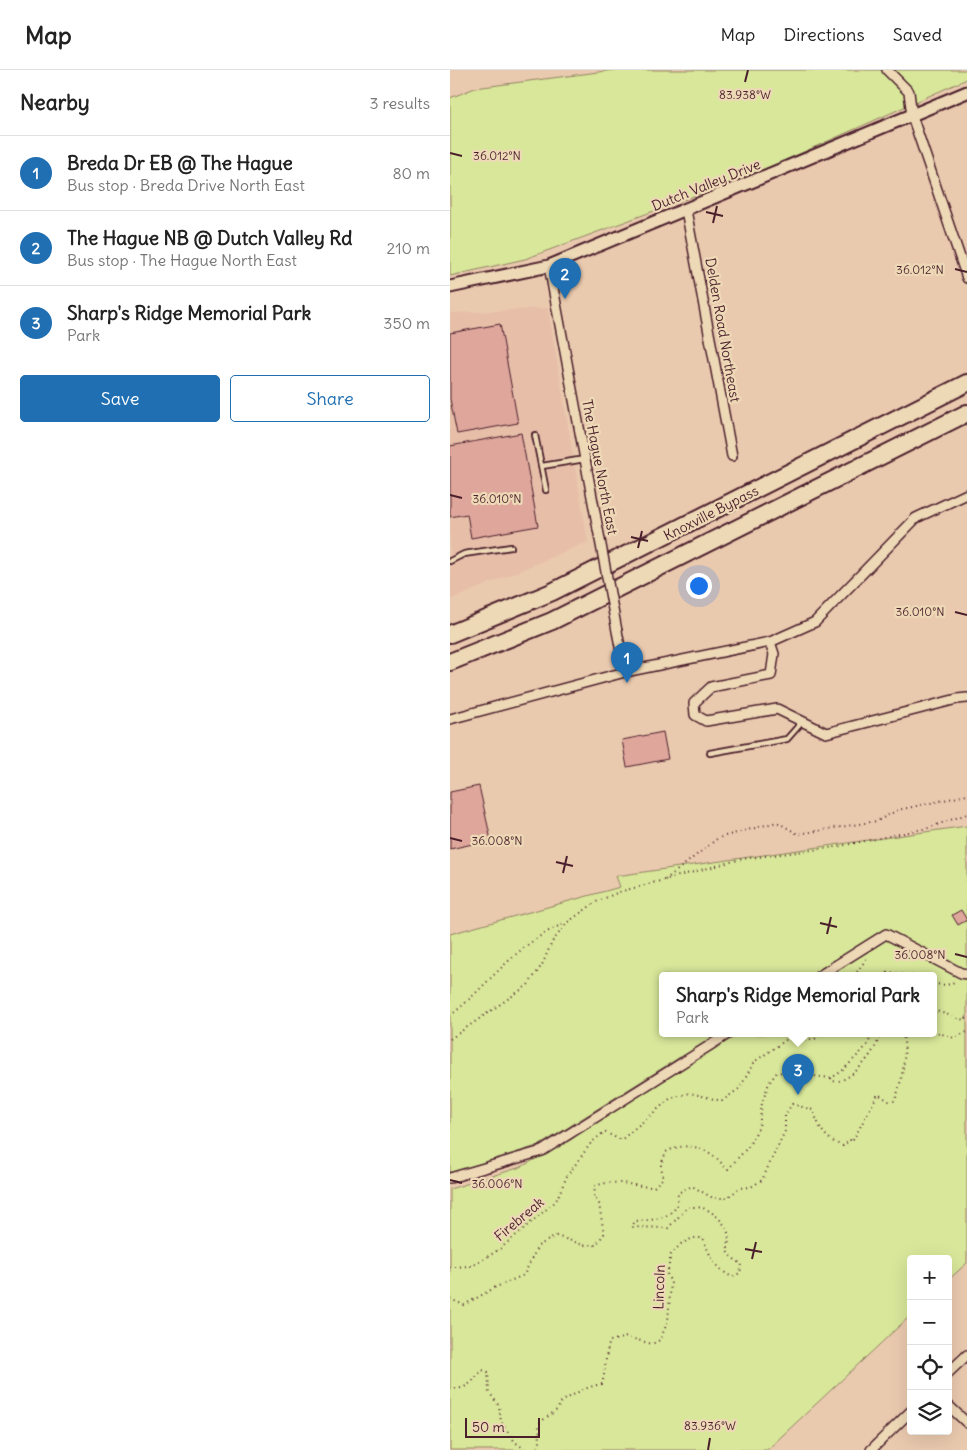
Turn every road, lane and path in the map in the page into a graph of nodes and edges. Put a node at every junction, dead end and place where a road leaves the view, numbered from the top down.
1 (888, 70) edge
2 (967, 92) edge
3 (912, 116) junction
4 (686, 210) junction
5 (549, 266) junction
6 (967, 278) edge
7 (450, 287) edge
8 (967, 382) edge
9 (967, 413) edge
10 (536, 435) dead end
11 (732, 456) dead end
12 (585, 459) junction
13 (542, 466) junction
14 (546, 490) dead end
15 (967, 494) edge
16 (511, 547) dead end
17 (450, 562) edge
18 (450, 634) edge
19 (770, 642) junction
20 (450, 662) edge
21 (626, 672) junction
22 (967, 698) edge
23 (450, 719) edge
24 (802, 722) junction
25 (710, 753) dead end
26 (967, 795) edge
27 (967, 814) edge
28 (665, 881) junction
29 (568, 922) junction
30 (869, 945) junction
31 (825, 972) edge
32 (857, 972) edge
33 (964, 973) edge
34 (937, 984) edge
35 (937, 1012) edge
36 (450, 1016) edge
37 (967, 1018) edge
38 (937, 1032) edge
39 (967, 1032) edge
40 (723, 1037) edge
41 (817, 1037) edge
42 (871, 1037) edge
43 (878, 1037) edge
44 (904, 1037) edge
45 (450, 1039) edge
46 (831, 1078) junction
47 (450, 1178) edge
48 (450, 1267) edge
49 (450, 1299) edge
50 (967, 1355) edge
51 (952, 1369) edge
52 (450, 1388) edge
53 (952, 1409) edge
54 (907, 1415) edge
55 (967, 1424) edge
56 (871, 1450) edge

1 - 3 street
2 - 3 street, Dutch Valley Drive
3 - 4 street, Dutch Valley Drive
3 - 6 street
4 - 5 street, Dutch Valley Drive
4 - 11 street, Delden Road Northeast
5 - 7 street, Dutch Valley Drive
5 - 12 street, The Hague North East
8 - 18 highway, Knoxville Bypass
9 - 20 highway, Knoxville Bypass
10 - 13 lane
12 - 13 lane
12 - 21 street, The Hague North East, bridge
13 - 14 lane
15 - 19 street
16 - 17 lane
19 - 21 street
19 - 24 street
21 - 23 street
22 - 24 street
24 - 25 lane
26 - 28 path
27 - 28 path
28 - 29 path
29 - 36 path
29 - 45 path
30 - 31 street
30 - 32 path
30 - 33 street
33 - 34 path
35 - 37 path
38 - 39 path
40 - 47 street
41 - 48 path, Firebreak
42 - 46 path
43 - 46 path
44 - 52 path, Lincoln
46 - 49 path
50 - 51 street
53 - 55 street
54 - 56 street

